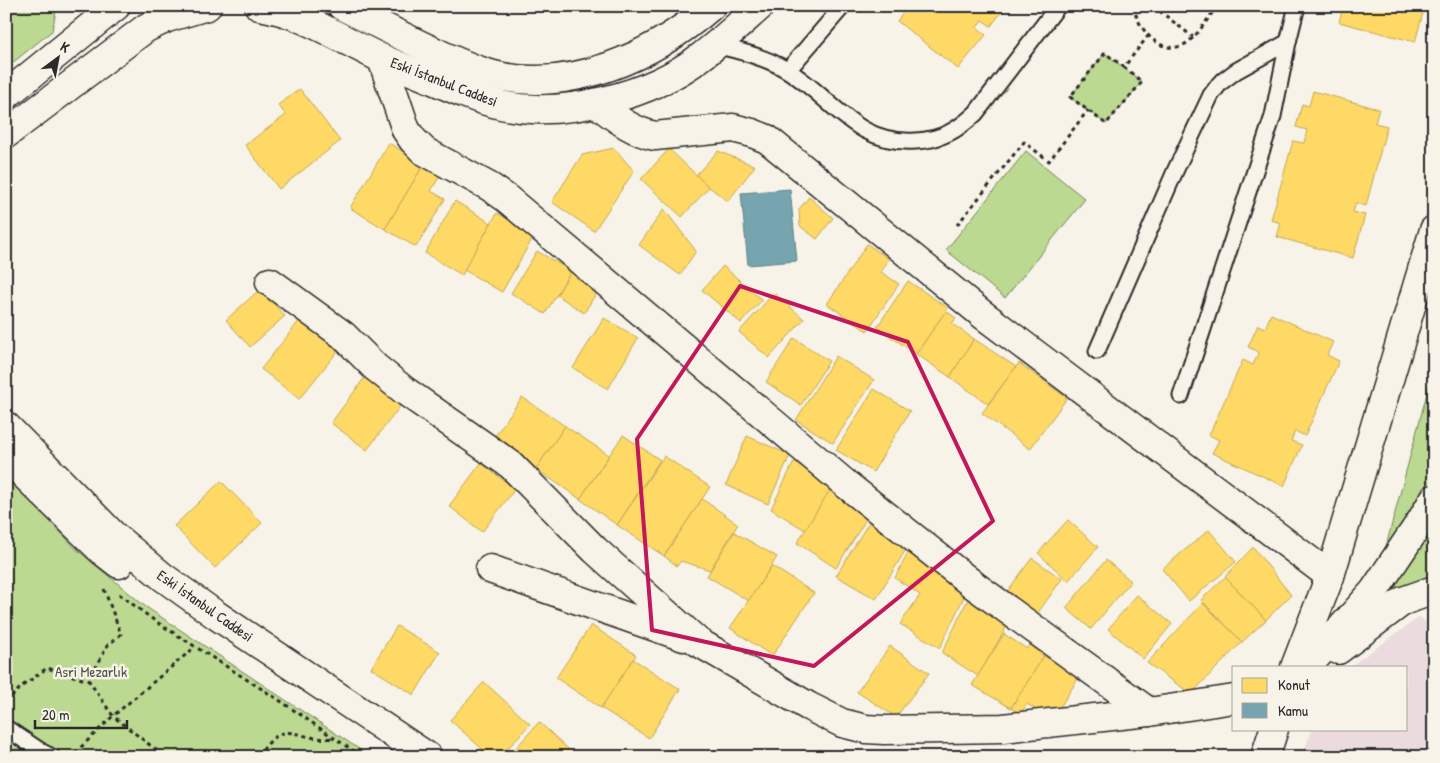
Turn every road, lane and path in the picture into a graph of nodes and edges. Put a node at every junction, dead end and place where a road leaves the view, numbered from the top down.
1 (116, 6) edge
2 (207, 6) edge
3 (259, 6) edge
4 (342, 6) edge
5 (710, 6) edge
6 (760, 6) edge
7 (843, 6) edge
8 (1058, 6) edge
9 (1134, 6) edge
10 (1153, 6) edge
11 (1217, 6) edge
12 (1297, 6) edge
13 (1148, 36) junction
14 (1193, 37) junction
15 (1288, 42) junction
16 (715, 45) junction
17 (382, 59) junction
18 (1124, 67) junction
19 (788, 70) junction
20 (6, 94) edge
21 (596, 104) junction
22 (1088, 110) junction
23 (6, 134) edge
24 (957, 224) dead end
25 (1434, 230) edge
26 (270, 282) dead end
27 (1097, 351) dead end
28 (1181, 396) dead end
29 (6, 426) edge
30 (6, 457) edge
31 (1434, 499) edge
32 (490, 569) dead end
33 (1330, 576) junction
34 (103, 588) dead end
35 (112, 589) dead end
36 (1434, 590) edge
37 (698, 642) junction
38 (195, 647) junction
39 (1295, 666) edge
40 (1308, 666) edge
41 (1317, 666) edge
42 (88, 681) junction
43 (1232, 699) edge
44 (6, 703) edge
45 (1149, 712) junction
46 (114, 716) junction
47 (6, 728) edge
48 (1274, 730) edge
49 (334, 738) junction
50 (52, 757) edge
51 (71, 757) edge
52 (165, 757) edge
53 (258, 757) edge
54 (362, 757) edge
55 (400, 757) edge
56 (428, 757) edge
57 (1265, 757) edge

1 - 20 street
2 - 23 street
3 - 17 street, Eski İstanbul Caddesi
4 - 5 street, Eski İstanbul Caddesi
6 - 16 street, Eski İstanbul Caddesi
7 - 19 lane
8 - 19 lane
9 - 13 path
10 - 14 path
11 - 14 path
12 - 15 lane
13 - 14 path
13 - 18 path
15 - 27 lane
15 - 28 lane
16 - 19 lane
16 - 21 street, Eski İstanbul Caddesi
17 - 21 street, Eski İstanbul Caddesi
17 - 45 street
18 - 22 path
18 - 22 path
21 - 33 street
22 - 24 path
25 - 33 street
26 - 37 street
29 - 56 street, Eski İstanbul Caddesi
30 - 55 street, Eski İstanbul Caddesi
31 - 40 street
32 - 37 street
33 - 39 street
34 - 42 path
35 - 38 path
36 - 41 street
37 - 45 street
38 - 46 path
38 - 49 path
42 - 44 path
42 - 46 path
43 - 45 street
46 - 51 path
46 - 52 path
47 - 50 lane
48 - 57 street
49 - 53 path
49 - 54 path

